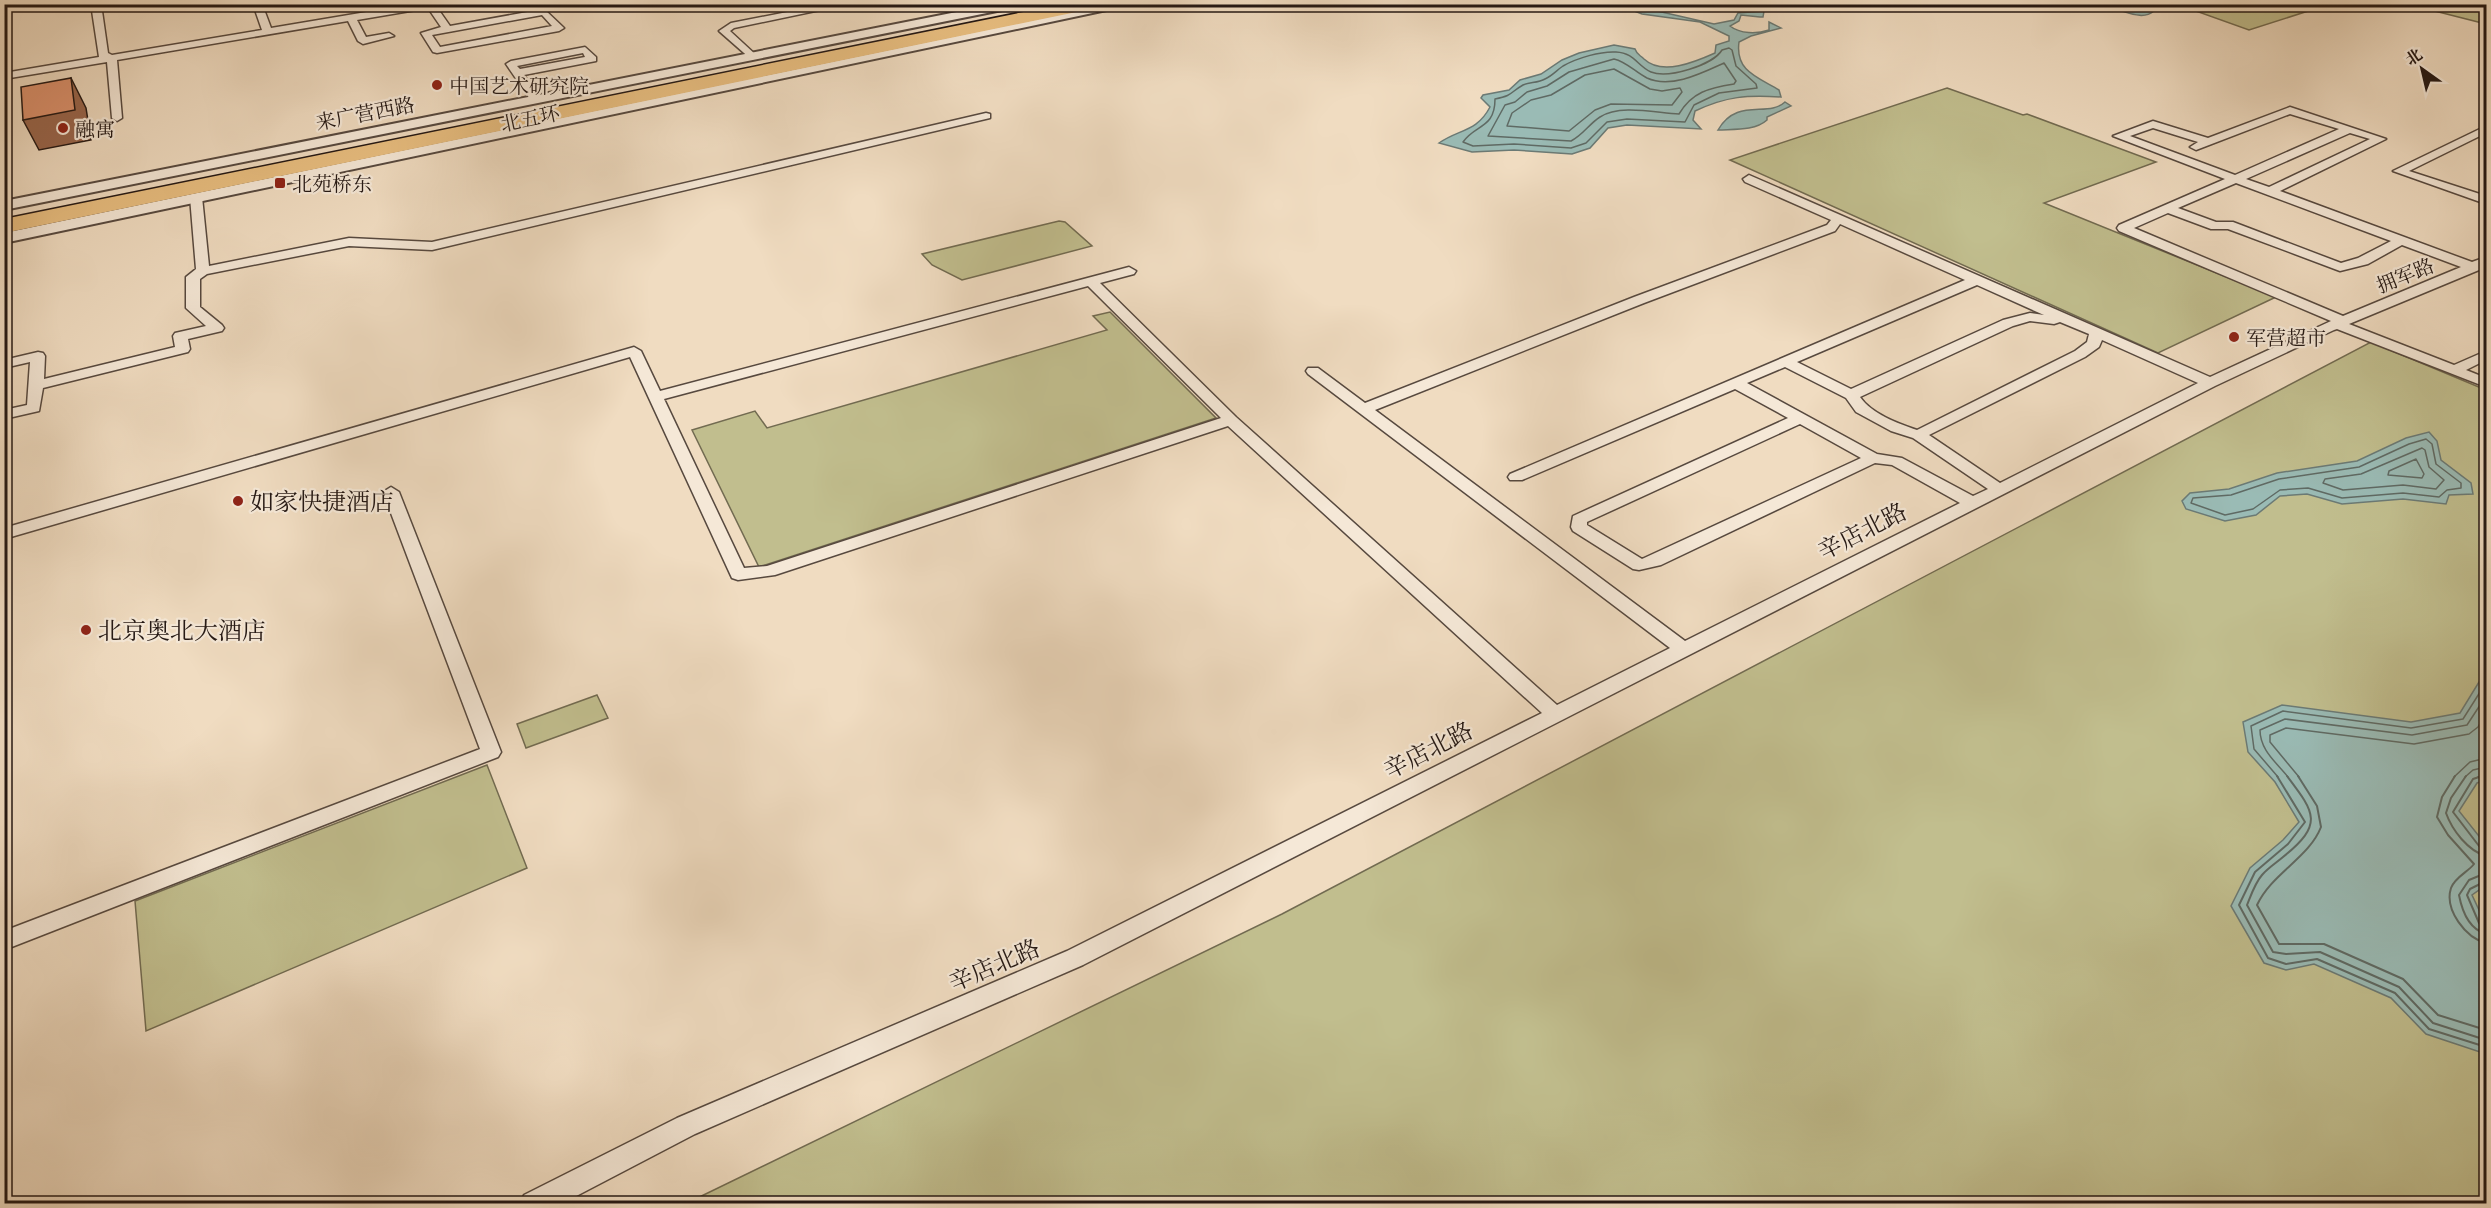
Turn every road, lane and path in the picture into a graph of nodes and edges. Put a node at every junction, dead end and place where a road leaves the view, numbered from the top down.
1 (96, 4) edge
2 (257, 4) edge
3 (845, 4) edge
4 (1017, 4) edge
5 (1052, 4) edge
6 (1091, 4) edge
7 (1130, 4) edge
8 (432, 5) edge
9 (351, 18) junction
10 (447, 29) junction
11 (268, 32) junction
12 (389, 36) dead end
13 (752, 57) junction
14 (112, 58) junction
15 (512, 66) junction
16 (4, 76) edge
17 (536, 100) junction
18 (986, 116) dead end
19 (117, 118) dead end
20 (424, 122) junction
21 (2349, 129) junction
22 (2487, 129) edge
23 (2205, 141) junction
24 (2174, 156) junction
25 (297, 157) junction
26 (1749, 179) dead end
27 (2233, 179) junction
28 (2269, 192) junction
29 (196, 197) junction
30 (2487, 200) edge
31 (129, 201) junction
32 (4, 206) edge
33 (2168, 209) junction
34 (4, 216) edge
35 (1838, 218) junction
36 (4, 226) edge
37 (4, 232) edge
38 (4, 238) edge
39 (2400, 241) junction
40 (2480, 264) edge
41 (203, 271) junction
42 (1130, 271) dead end
43 (1976, 280) junction
44 (1091, 281) junction
45 (2072, 322) junction
46 (2340, 322) junction
47 (2096, 333) junction
48 (2487, 355) edge
49 (1787, 362) junction
50 (4, 364) edge
51 (2455, 370) junction
52 (1313, 371) dead end
53 (1736, 383) junction
54 (2210, 383) junction
55 (2487, 383) edge
56 (36, 385) junction
57 (1851, 395) junction
58 (655, 397) junction
59 (1364, 409) junction
60 (4, 415) edge
61 (1800, 418) junction
62 (1231, 420) junction
63 (1918, 435) junction
64 (1873, 458) junction
65 (1516, 477) dead end
66 (2000, 490) junction
67 (391, 492) dead end
68 (1973, 503) junction
69 (4, 534) edge
70 (1683, 649) junction
71 (1555, 714) junction
72 (4, 941) edge
73 (533, 1203) edge

1 - 14 street
2 - 11 street
3 - 13 street
4 - 13 street, 来广营西路
5 - 25 highway, 北五环
6 - 31 highway, 北五环
7 - 29 street
8 - 9 street
8 - 10 street
9 - 11 street
9 - 12 street
10 - 10 street
11 - 14 street
13 - 17 street, 来广营西路
14 - 16 street
14 - 19 street
15 - 15 street
15 - 17 street
17 - 20 street, 来广营西路
18 - 41 street
20 - 25 highway
20 - 32 street, 来广营西路
21 - 23 street
21 - 27 street
21 - 28 street
22 - 30 street
23 - 24 street
23 - 24 street
24 - 27 street
25 - 34 highway, 北五环
26 - 35 street
27 - 28 street
27 - 33 street
28 - 39 street
29 - 38 street
29 - 41 street
31 - 36 highway, 北五环
31 - 37 highway
33 - 39 street
33 - 46 street
35 - 43 street
35 - 59 street
39 - 40 street
40 - 46 street, 拥军路
41 - 56 street
42 - 44 street
43 - 45 street
43 - 49 street
44 - 58 street
44 - 62 street
45 - 47 street
45 - 57 street
46 - 51 street
46 - 54 street, 辛店北路
47 - 54 street
47 - 63 street
48 - 51 street
49 - 53 street
49 - 57 street
50 - 56 street
51 - 55 street
52 - 59 street
53 - 61 street
53 - 65 street
54 - 66 street, 辛店北路
56 - 60 street
57 - 63 street
58 - 62 street
58 - 69 street
59 - 70 street
61 - 64 street
61 - 64 street
62 - 71 street
63 - 66 street
64 - 68 street
66 - 68 street, 辛店北路
67 - 72 street
68 - 70 street, 辛店北路
70 - 71 street, 辛店北路
71 - 73 street, 辛店北路

